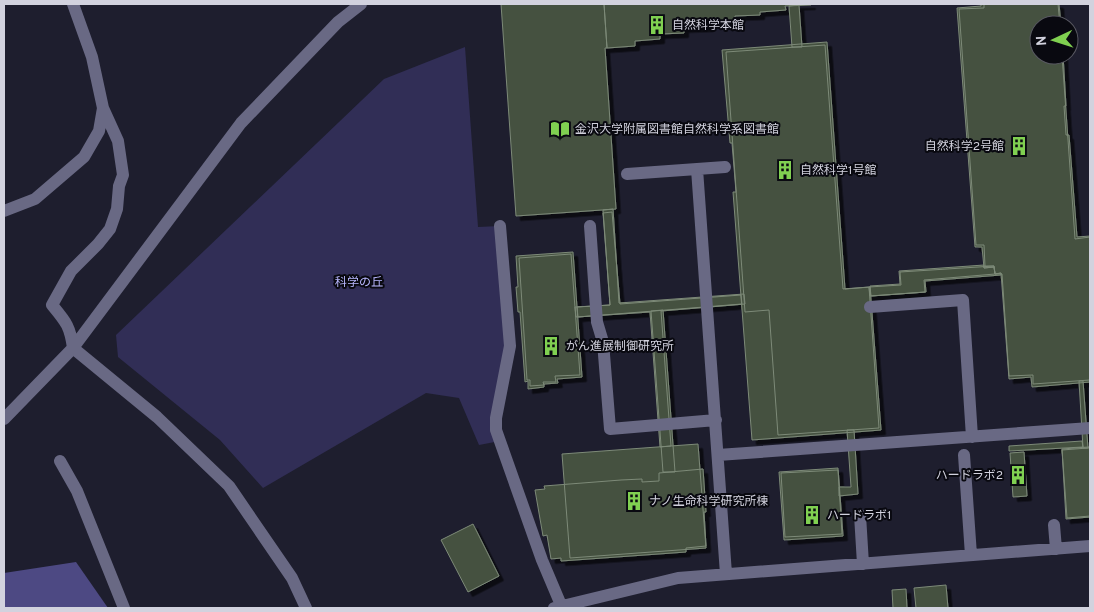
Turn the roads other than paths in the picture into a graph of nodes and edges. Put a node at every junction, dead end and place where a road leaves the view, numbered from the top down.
1 (73, 4) edge
2 (361, 4) edge
3 (103, 108) junction
4 (726, 167) dead end
5 (697, 169) junction
6 (627, 174) dead end
7 (4, 211) edge
8 (500, 226) dead end
9 (590, 226) dead end
10 (870, 307) dead end
11 (73, 348) junction
12 (4, 419) edge
13 (716, 420) junction
14 (1090, 428) edge
15 (972, 437) junction
16 (718, 455) junction
17 (964, 455) dead end
18 (60, 461) dead end
19 (860, 515) dead end
20 (1054, 525) dead end
21 (1090, 546) edge
22 (1056, 549) junction
23 (971, 555) junction
24 (863, 564) junction
25 (726, 574) junction
26 (557, 607) edge
27 (124, 608) edge
28 (306, 608) edge

1 - 3 street
2 - 11 street
3 - 7 street
3 - 11 street
4 - 5 street
5 - 6 street
5 - 13 street
8 - 26 street
9 - 13 street
10 - 15 street
11 - 12 street
11 - 28 street
13 - 16 street
14 - 15 street
15 - 16 street
16 - 25 street
17 - 23 street
18 - 27 street
19 - 24 street
20 - 22 street
21 - 22 street
22 - 23 street
23 - 24 street
24 - 25 street
25 - 26 street

